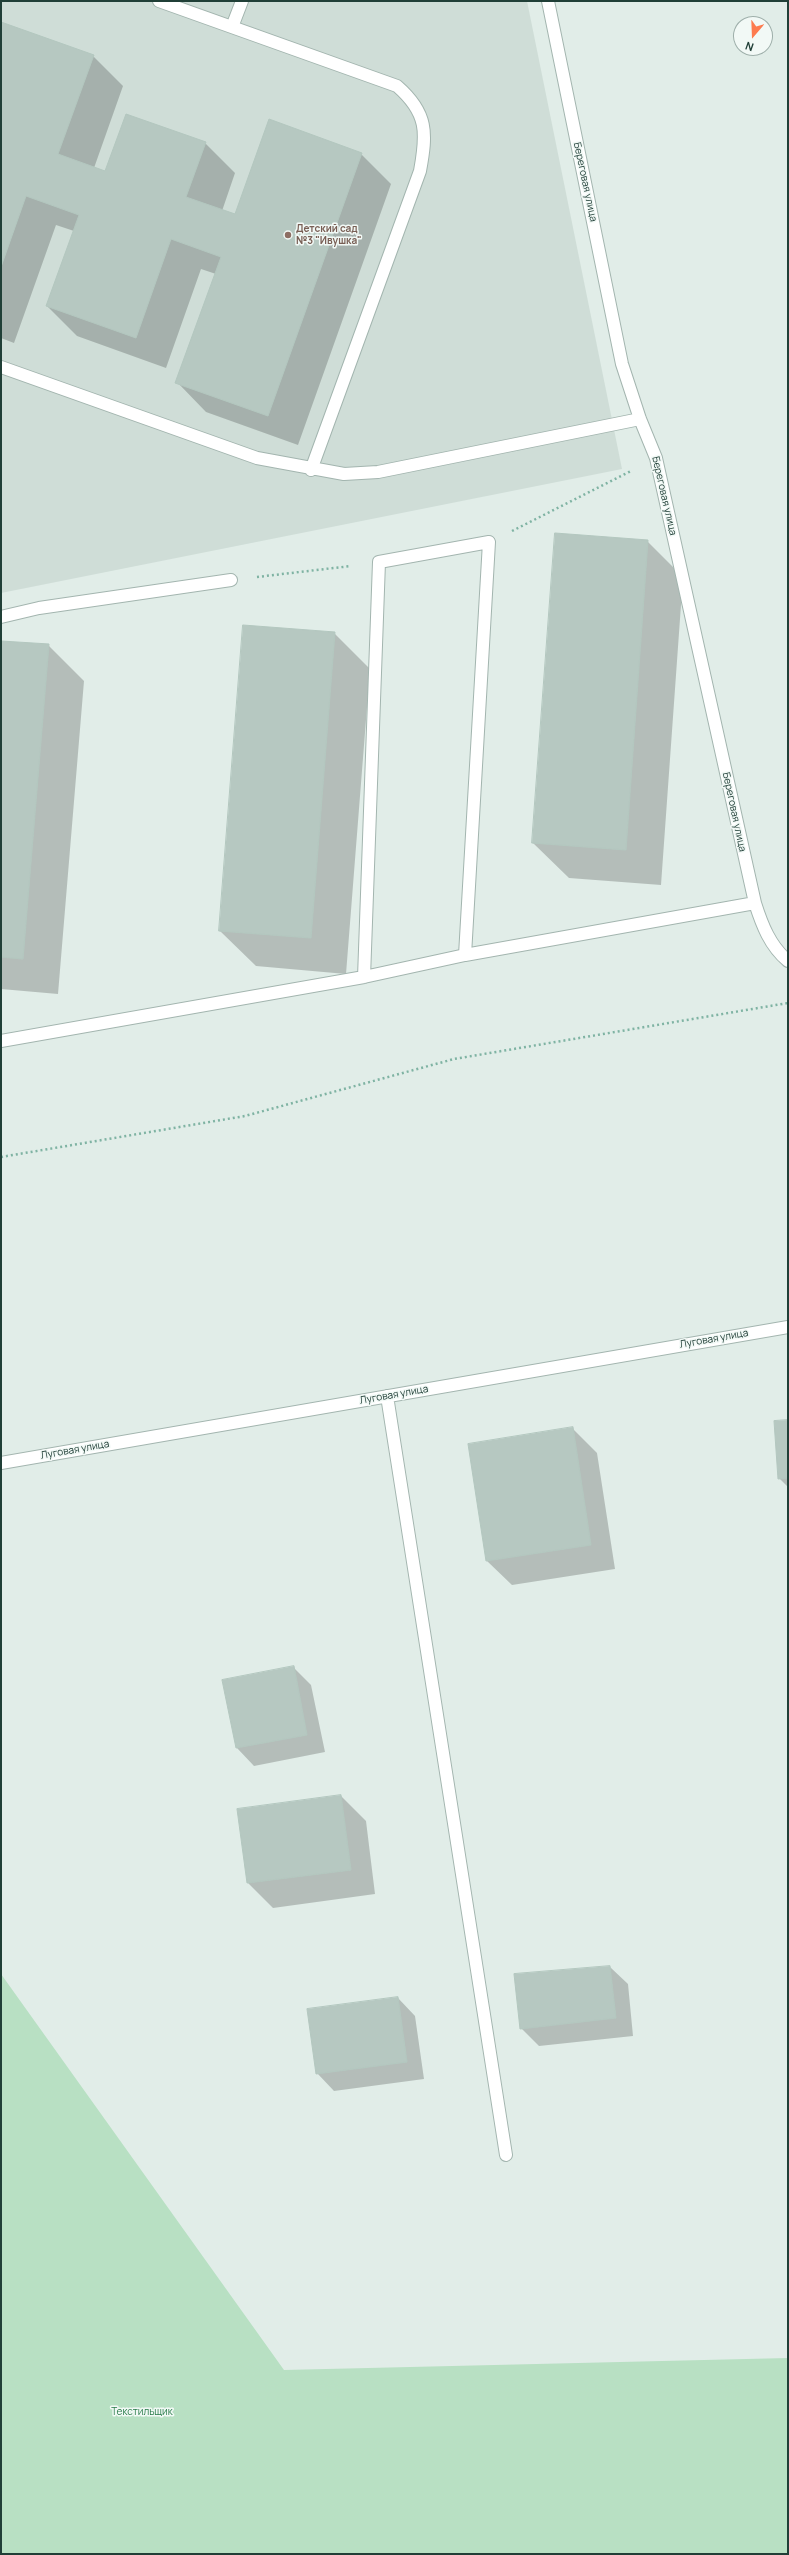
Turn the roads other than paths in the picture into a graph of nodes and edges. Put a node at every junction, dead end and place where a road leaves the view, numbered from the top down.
1 (159, 1) edge
2 (242, 1) edge
3 (548, 1) edge
4 (232, 27) junction
5 (1, 367) edge
6 (640, 419) junction
7 (311, 470) junction
8 (231, 580) road end
9 (1, 617) edge
10 (754, 903) junction
11 (465, 955) junction
12 (788, 961) edge
13 (364, 977) junction
14 (1, 1041) edge
15 (788, 1327) edge
16 (387, 1396) junction
17 (1, 1463) edge
18 (506, 2155) dead end

1 - 4 street
2 - 4 street
3 - 6 street, Береговая улица
4 - 7 street
5 - 7 street
6 - 7 street
6 - 10 street, Береговая улица
8 - 9 street
10 - 11 street
10 - 12 street, Береговая улица
11 - 13 street
11 - 13 street
13 - 14 street
15 - 16 street, Луговая улица
16 - 17 street, Луговая улица
16 - 18 street

